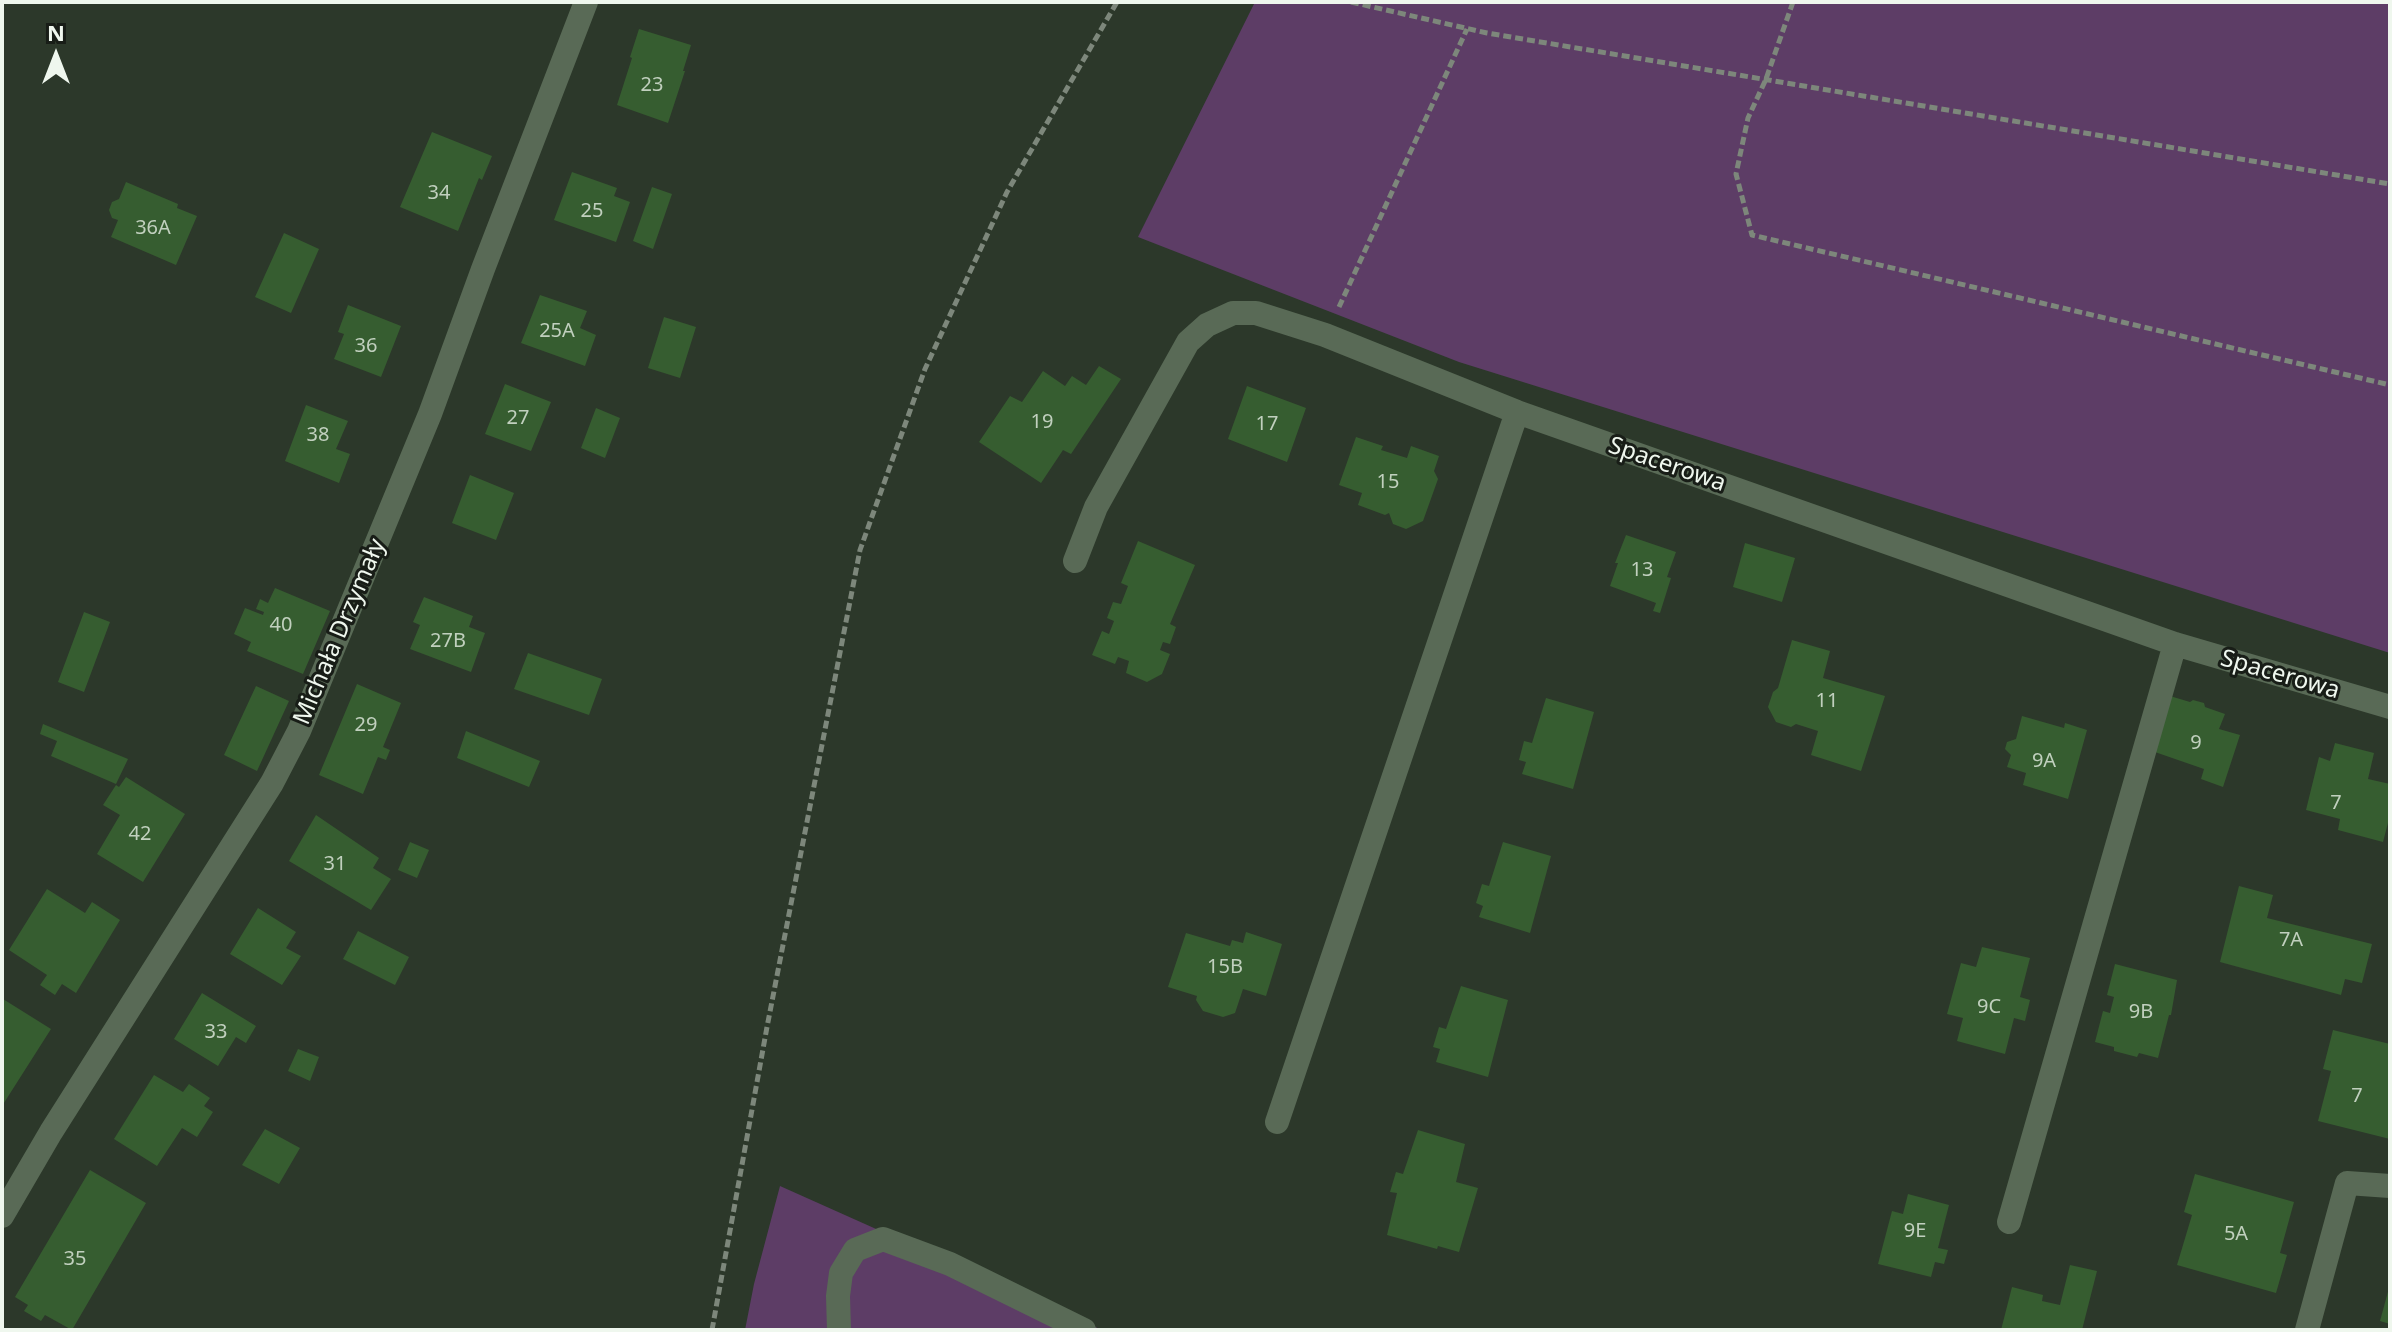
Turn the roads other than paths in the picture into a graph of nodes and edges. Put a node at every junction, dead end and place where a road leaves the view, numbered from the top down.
1 (586, 2) edge
2 (1517, 412) junction
3 (1075, 561) dead end
4 (2175, 644) junction
5 (2390, 707) edge
6 (1277, 1122) dead end
7 (2390, 1186) edge
8 (2, 1216) edge
9 (2009, 1222) dead end
10 (839, 1330) edge
11 (1084, 1330) edge
12 (2307, 1330) edge

1 - 8 street, Michała Drzymały
2 - 3 street, Spacerowa
2 - 4 street, Spacerowa
2 - 6 street
4 - 5 street, Spacerowa
4 - 9 street
7 - 12 street
10 - 11 street

